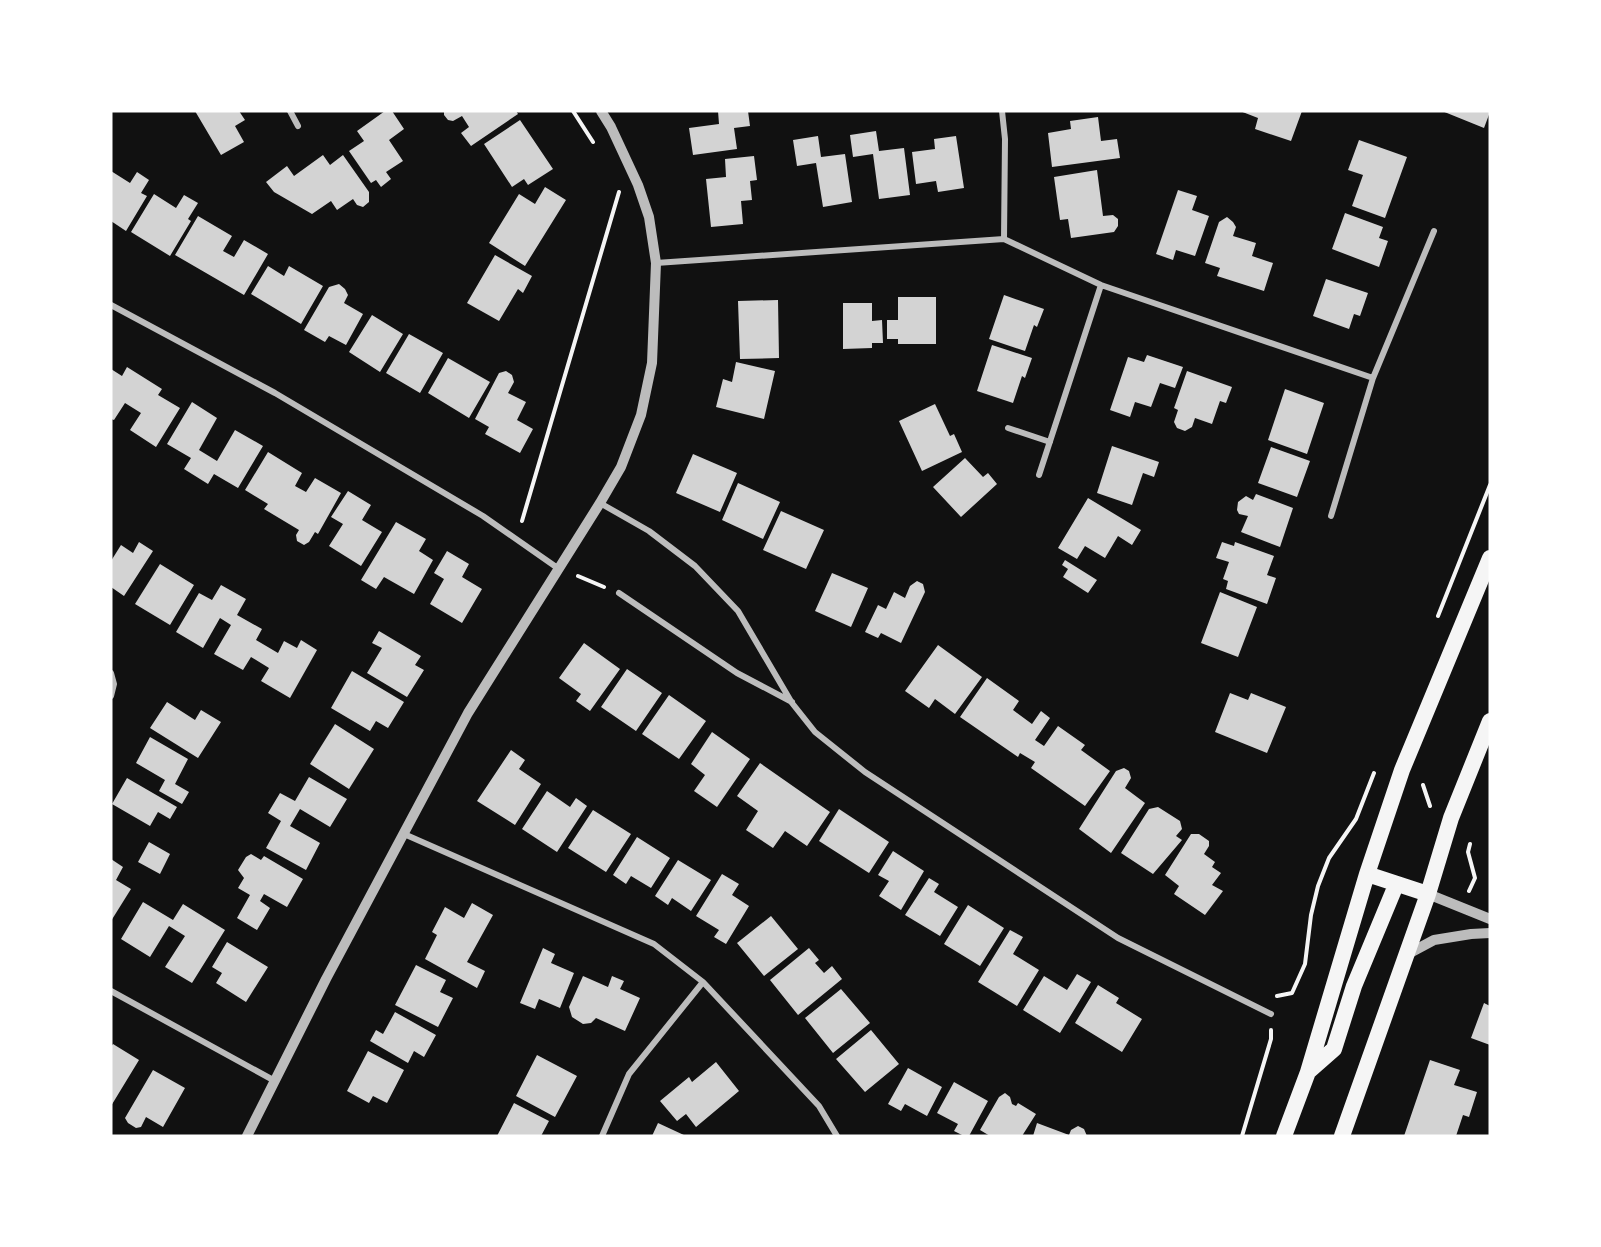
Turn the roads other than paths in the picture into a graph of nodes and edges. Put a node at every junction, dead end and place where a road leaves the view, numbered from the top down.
1 (290, 111) edge
2 (601, 111) edge
3 (1002, 111) edge
4 (298, 126) dead end
5 (1434, 231) dead end
6 (1004, 239) junction
7 (656, 263) junction
8 (1101, 285) junction
9 (111, 306) edge
10 (1373, 378) junction
11 (1008, 428) dead end
12 (1050, 442) junction
13 (1039, 475) dead end
14 (600, 503) junction
15 (1331, 516) dead end
16 (1490, 558) edge
17 (559, 569) junction
18 (619, 592) road end
19 (111, 673) edge
20 (111, 696) edge
21 (792, 703) junction
22 (1490, 721) edge
23 (404, 834) junction
24 (1367, 874) junction
25 (1396, 885) junction
26 (1428, 894) junction
27 (1490, 919) edge
28 (1490, 933) edge
29 (1406, 954) junction
30 (703, 982) junction
31 (111, 991) edge
32 (1271, 1014) road end
33 (1308, 1072) junction
34 (275, 1081) junction
35 (247, 1136) edge
36 (602, 1136) edge
37 (837, 1136) edge
38 (1284, 1136) edge
39 (1342, 1136) edge

1 - 4 street
2 - 7 street
3 - 6 street
5 - 10 street
6 - 7 street
6 - 8 street
7 - 14 street
8 - 10 street
8 - 12 street
9 - 17 street
10 - 15 street
11 - 12 street
12 - 13 street
14 - 17 street
14 - 21 street
16 - 24 highway
17 - 23 street
18 - 21 street
19 - 20 street
21 - 32 street
22 - 26 highway
23 - 30 street
23 - 34 street
24 - 25 highway
24 - 33 highway
25 - 26 highway
25 - 33 highway
26 - 27 street
26 - 29 highway
28 - 29 street
29 - 39 highway
30 - 36 street
30 - 37 street
31 - 34 street
33 - 38 highway
34 - 35 street

